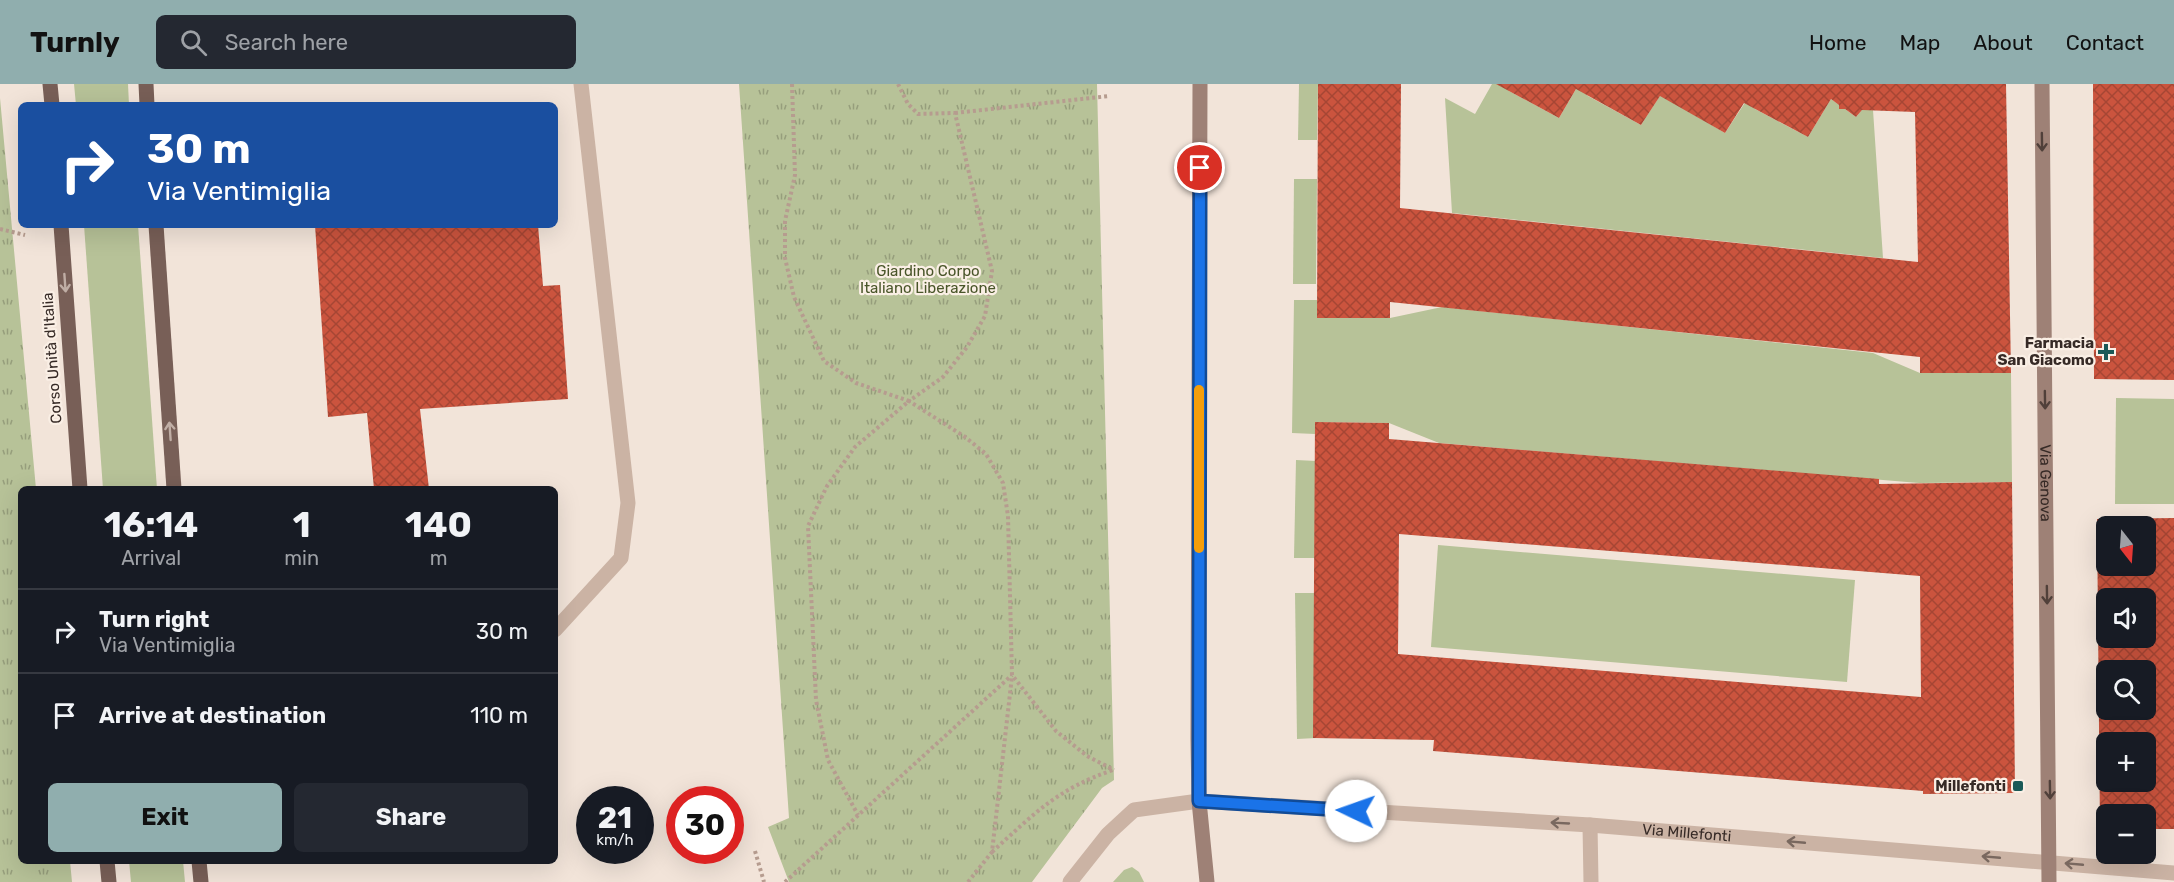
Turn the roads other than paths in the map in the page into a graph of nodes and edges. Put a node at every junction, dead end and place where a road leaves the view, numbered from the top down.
1 (50, 84) edge
2 (146, 84) edge
3 (581, 84) edge
4 (1200, 84) edge
5 (2042, 84) edge
6 (52, 102) edge
7 (147, 102) edge
8 (61, 228) edge
9 (156, 228) edge
10 (80, 486) edge
11 (174, 486) edge
12 (558, 627) edge
13 (1199, 801) junction
14 (1590, 825) junction
15 (2049, 862) junction
16 (107, 864) edge
17 (200, 864) edge
18 (2174, 873) edge
19 (109, 882) edge
20 (201, 882) edge
21 (1070, 882) edge
22 (1207, 882) edge
23 (1591, 882) edge
24 (2049, 882) edge

1 - 6 main road
2 - 7 main road
3 - 12 street
4 - 13 street
5 -> 15 street, Via Genova
8 -> 10 main road, Corso Unità d'Italia
11 -> 9 main road
14 -> 13 street, Via Millefonti
13 - 21 street, Via Millefonti
13 - 22 street
15 -> 14 street, Via Millefonti
14 - 23 street
18 -> 15 street, Via Millefonti
15 - 24 street, Via Genova
16 - 19 main road
17 - 20 main road

